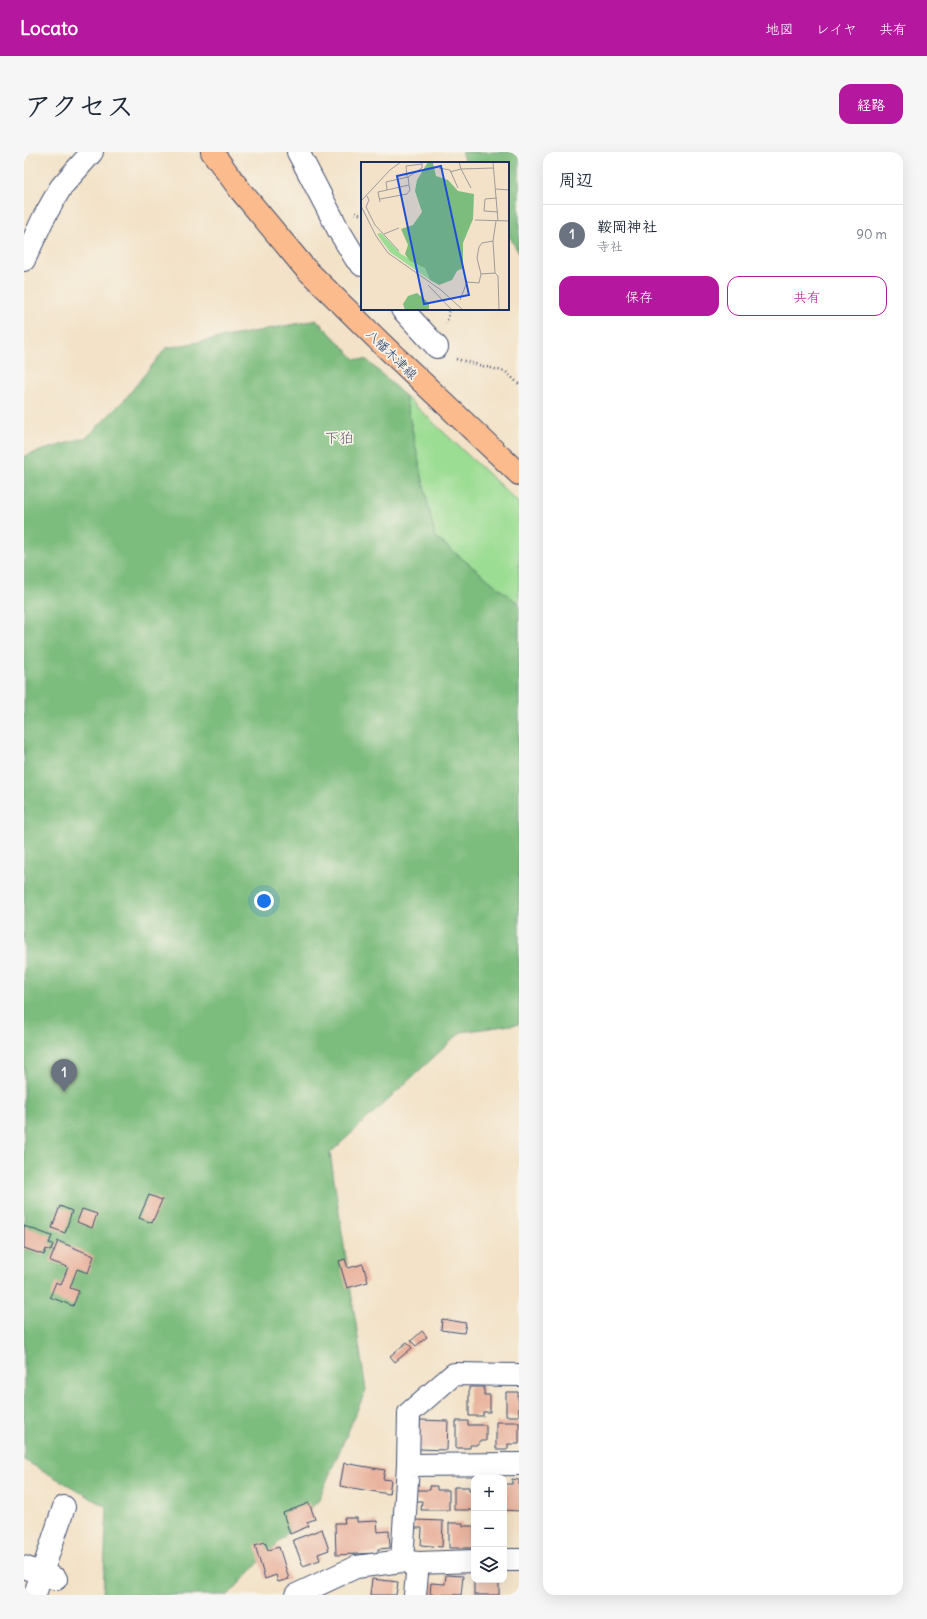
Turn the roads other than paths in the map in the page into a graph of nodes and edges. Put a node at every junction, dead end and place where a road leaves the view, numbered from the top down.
1 (92, 152) edge
2 (212, 152) edge
3 (298, 152) edge
4 (24, 260) edge
5 (361, 264) edge
6 (403, 310) edge
7 (437, 346) road end
8 (519, 474) edge
9 (519, 1375) edge
10 (519, 1464) edge
11 (408, 1465) junction
12 (64, 1507) dead end
13 (507, 1560) edge
14 (519, 1560) edge
15 (471, 1561) edge
16 (410, 1562) junction
17 (39, 1577) edge
18 (296, 1595) edge
19 (415, 1595) edge

1 - 4 street
2 - 8 main road, 八幡木津線
3 - 5 street
6 - 7 street
9 - 11 street
10 - 11 street
11 - 16 street
12 - 17 street
13 - 14 street
15 - 16 street
16 - 18 street
16 - 19 street

